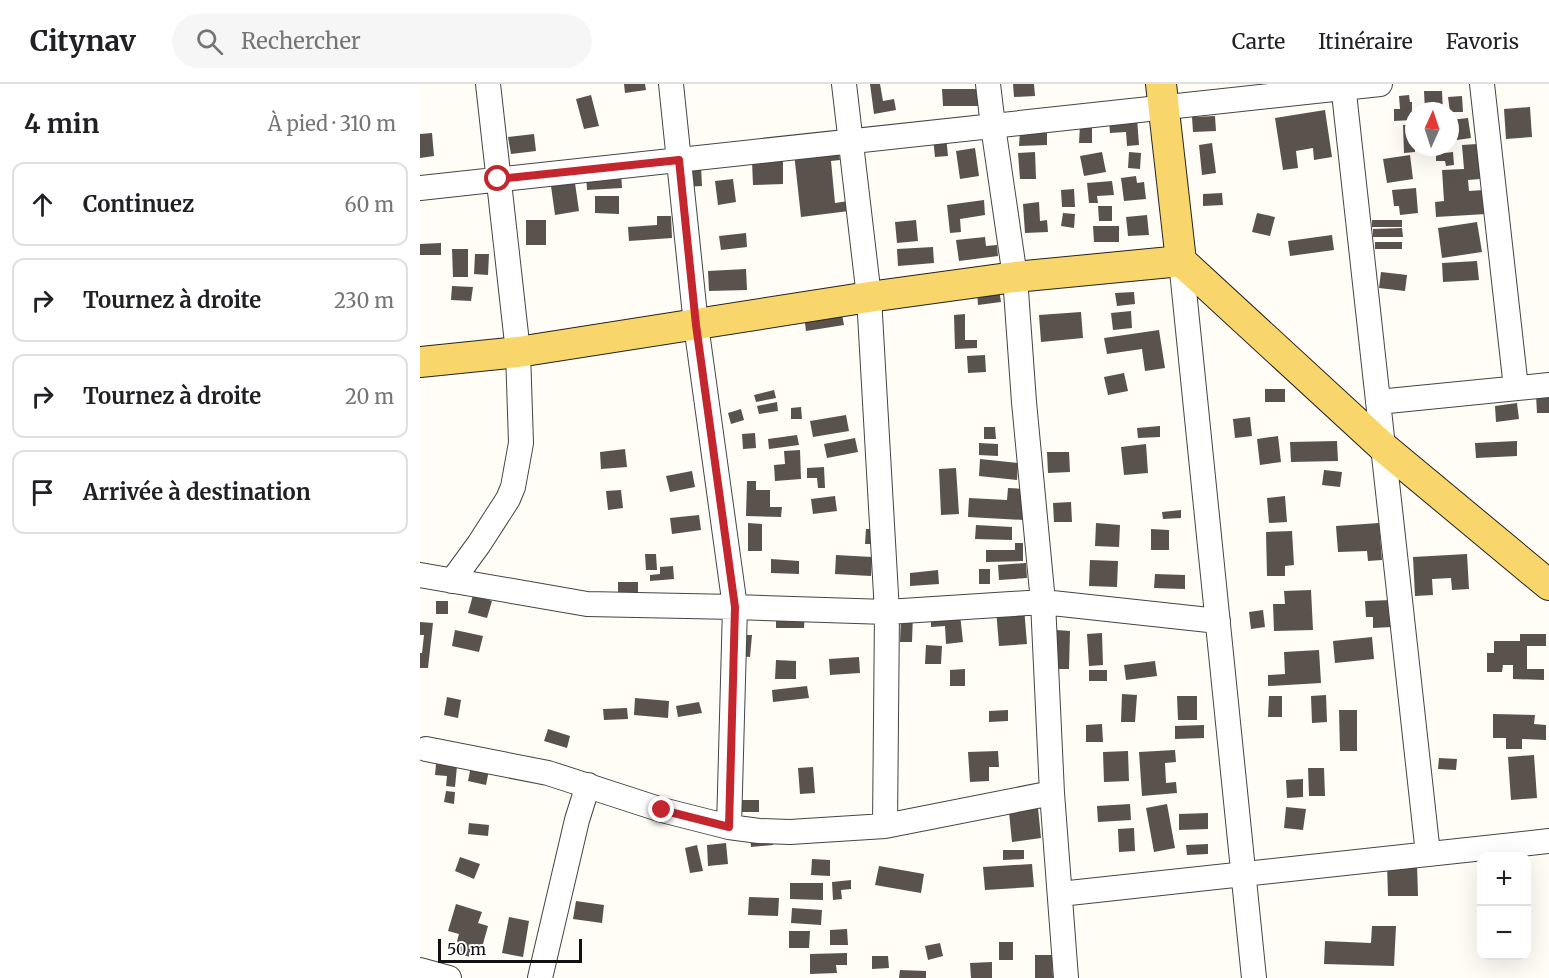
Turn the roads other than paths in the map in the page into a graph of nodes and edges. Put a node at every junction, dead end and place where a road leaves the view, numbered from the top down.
1 (488, 84) edge
2 (671, 84) edge
3 (844, 84) edge
4 (988, 84) edge
5 (1380, 84) edge
6 (1482, 84) edge
7 (1343, 86) edge
8 (1163, 96) edge
9 (993, 126) junction
10 (850, 141) junction
11 (679, 160) junction
12 (498, 179) junction
13 (420, 188) edge
14 (1181, 261) junction
15 (1015, 277) junction
16 (869, 297) junction
17 (696, 325) junction
18 (518, 352) junction
19 (420, 362) edge
20 (1549, 385) edge
21 (1516, 388) junction
22 (1378, 402) junction
23 (1383, 447) junction
24 (420, 575) edge
25 (452, 581) junction
26 (1549, 585) edge
27 (1043, 602) junction
28 (735, 607) junction
29 (887, 612) junction
30 (1218, 621) junction
31 (426, 749) dead end
32 (588, 785) junction
33 (1052, 793) junction
34 (885, 826) junction
35 (729, 827) junction
36 (1549, 842) edge
37 (1428, 854) junction
38 (1244, 874) junction
39 (1060, 894) junction
40 (420, 970) edge
41 (449, 978) edge
42 (540, 978) edge
43 (1066, 978) edge
44 (1254, 978) edge

1 - 12 street
2 - 11 street
3 - 10 street
4 - 9 street
5 - 7 street
6 - 21 street
7 - 8 street
7 - 22 street
8 - 9 street
8 - 14 main road
9 - 10 street
9 - 15 street
10 - 11 street
10 - 16 street
11 - 12 street
11 - 17 street
12 - 13 street
12 - 18 street
14 - 15 main road
14 - 23 main road
14 - 30 street
15 - 16 main road
15 - 27 street
16 - 17 main road
16 - 29 street
17 - 18 main road
17 - 28 street
18 - 19 main road
18 - 25 street
20 - 21 street
21 - 22 street
22 - 23 street
23 - 26 main road
23 - 37 street
24 - 25 street
25 - 28 street
27 - 29 street
27 - 30 street
27 - 33 street
28 - 29 street
28 - 35 street
29 - 34 street
30 - 38 street
31 - 32 street
32 - 35 street
32 - 42 street
33 - 34 street
33 - 39 street
34 - 35 street
36 - 37 street
37 - 38 street
38 - 39 street
38 - 44 street
39 - 43 street
40 - 41 street

